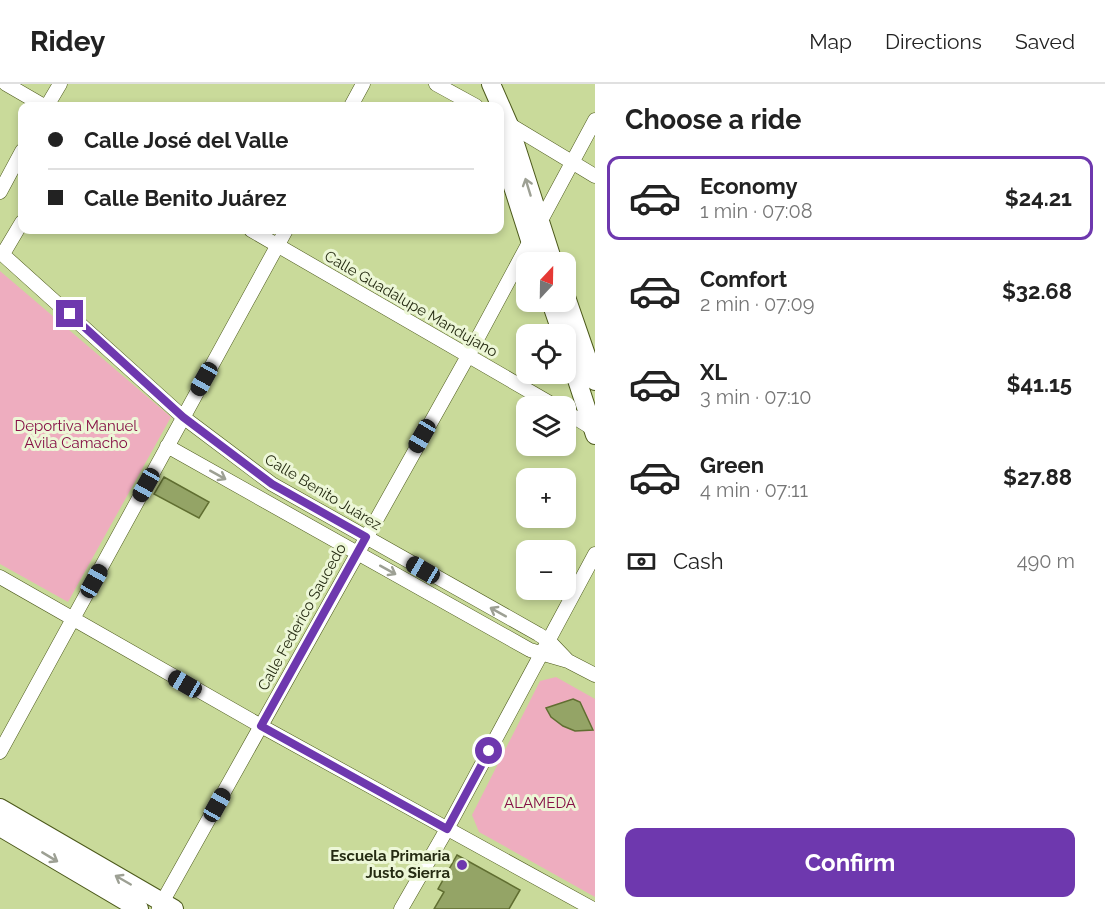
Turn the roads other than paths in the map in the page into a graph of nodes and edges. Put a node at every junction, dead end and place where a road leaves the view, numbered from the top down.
1 (6, 84) edge
2 (60, 84) edge
3 (363, 84) edge
4 (436, 84) edge
5 (490, 84) edge
6 (39, 102) edge
7 (49, 102) edge
8 (353, 102) edge
9 (469, 102) edge
10 (489, 102) edge
11 (497, 102) edge
12 (595, 120) edge
13 (504, 122) edge
14 (18, 159) edge
15 (504, 159) edge
16 (572, 162) junction
17 (595, 176) edge
18 (0, 192) edge
19 (540, 224) junction
20 (18, 228) edge
21 (258, 234) edge
22 (284, 234) edge
23 (530, 242) junction
24 (277, 245) junction
25 (534, 252) edge
26 (550, 252) edge
27 (1, 253) edge
28 (571, 312) edge
29 (468, 356) junction
30 (576, 376) edge
31 (594, 376) edge
32 (538, 396) edge
33 (183, 417) junction
34 (576, 419) edge
35 (594, 431) edge
36 (167, 446) junction
37 (366, 537) junction
38 (357, 553) junction
39 (595, 554) edge
40 (0, 577) edge
41 (73, 620) junction
42 (545, 647) junction
43 (595, 675) edge
44 (261, 726) junction
45 (0, 752) edge
46 (0, 808) edge
47 (0, 827) edge
48 (447, 829) junction
49 (165, 907) edge
50 (139, 909) edge
51 (401, 909) edge
52 (593, 909) edge

1 - 6 street
2 - 7 street
3 - 8 street
4 - 9 street
5 - 10 street
5 - 11 street
12 - 16 street, Calle Federico Saucedo
13 - 16 street
19 -> 13 street
14 - 18 street
15 - 23 street
16 - 17 street
16 - 19 street, Calle Federico Saucedo
19 - 23 street, Calle Federico Saucedo
19 - 26 street
20 - 27 street
21 - 24 street, Calle Guadalupe Mandujano
22 - 24 street
23 - 25 street
23 - 29 street, Calle Federico Saucedo
24 - 29 street, Calle Guadalupe Mandujano
24 - 33 street
27 - 33 street, Calle Benito Juárez
28 - 31 street
29 - 32 street, Calle Guadalupe Mandujano
29 - 37 street, Calle Federico Saucedo
30 - 35 street
33 - 36 street
33 - 37 street, Calle Benito Juárez
34 - 35 street
36 -> 38 street, Calle Benito Juárez
36 - 41 street
37 - 38 street, Calle Federico Saucedo
42 -> 37 street, Calle Benito Juárez
38 -> 42 street, Calle Benito Juárez
38 - 44 street, Calle Federico Saucedo
39 - 42 street
40 - 41 street
41 - 44 street
41 - 45 street
42 - 43 street, Calle Benito Juárez
42 - 48 street
44 - 48 street
44 - 49 street, Calle Federico Saucedo
49 -> 46 street
47 -> 50 street
48 - 51 street
48 - 52 street

